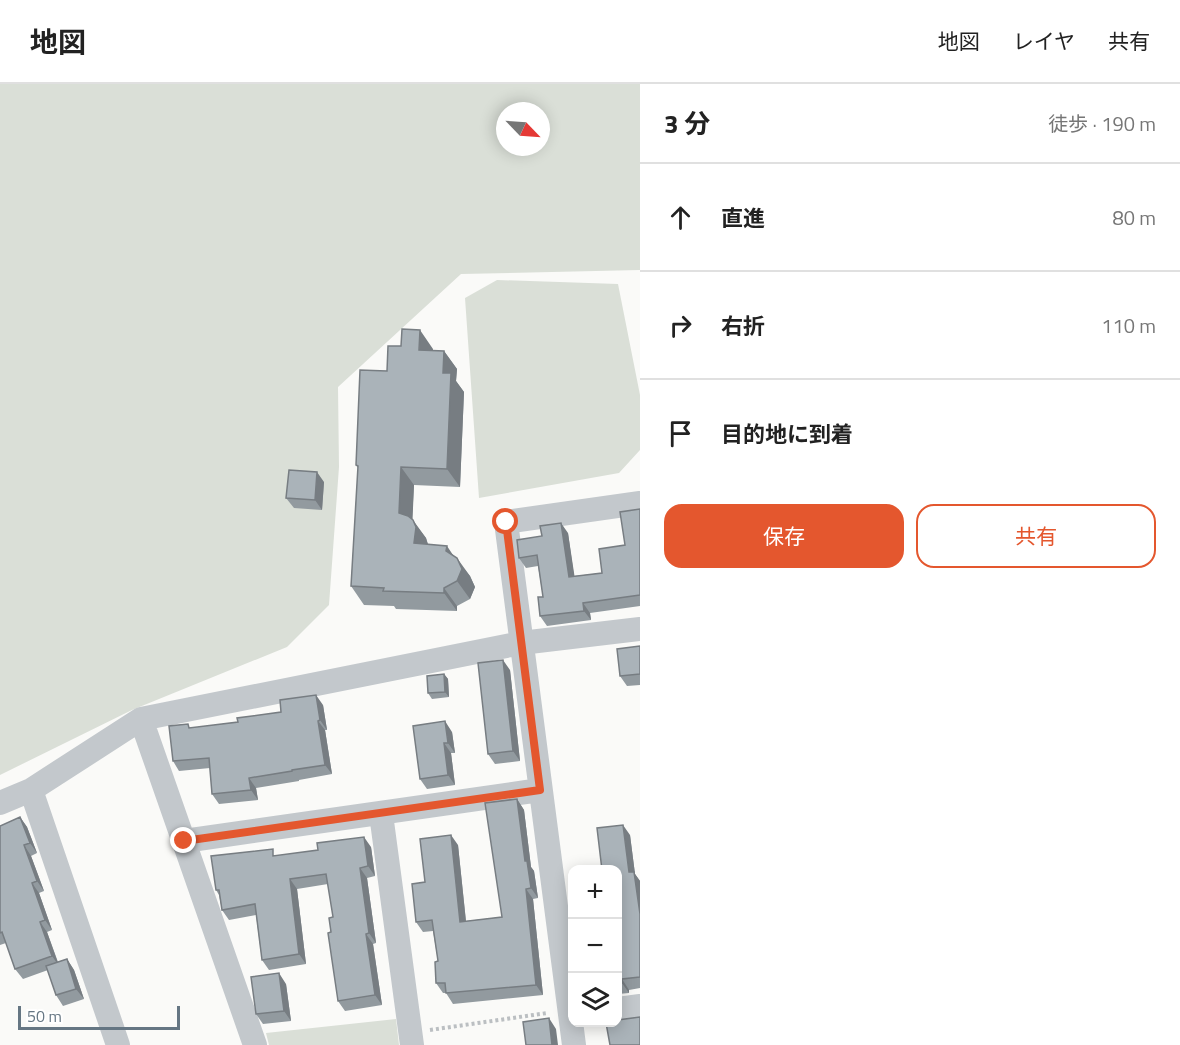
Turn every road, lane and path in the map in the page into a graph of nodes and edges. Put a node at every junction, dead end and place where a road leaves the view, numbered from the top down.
1 (640, 503) edge
2 (640, 628) edge
3 (520, 643) junction
4 (141, 719) junction
5 (31, 790) junction
6 (540, 790) junction
7 (0, 803) edge
8 (381, 814) junction
9 (184, 841) junction
10 (568, 999) edge
11 (640, 1006) edge
12 (622, 1009) edge
13 (568, 1014) edge
14 (572, 1027) edge
15 (411, 1039) edge
16 (118, 1045) edge
17 (255, 1045) edge
18 (574, 1045) edge

1 - 3 street
2 - 3 street
3 - 4 street
3 - 6 street
4 - 5 street
4 - 9 street
5 - 7 street
5 - 16 street
6 - 8 street
6 - 10 street
8 - 9 street
8 - 15 street
9 - 17 street
11 - 12 street
13 - 15 path
14 - 18 street

